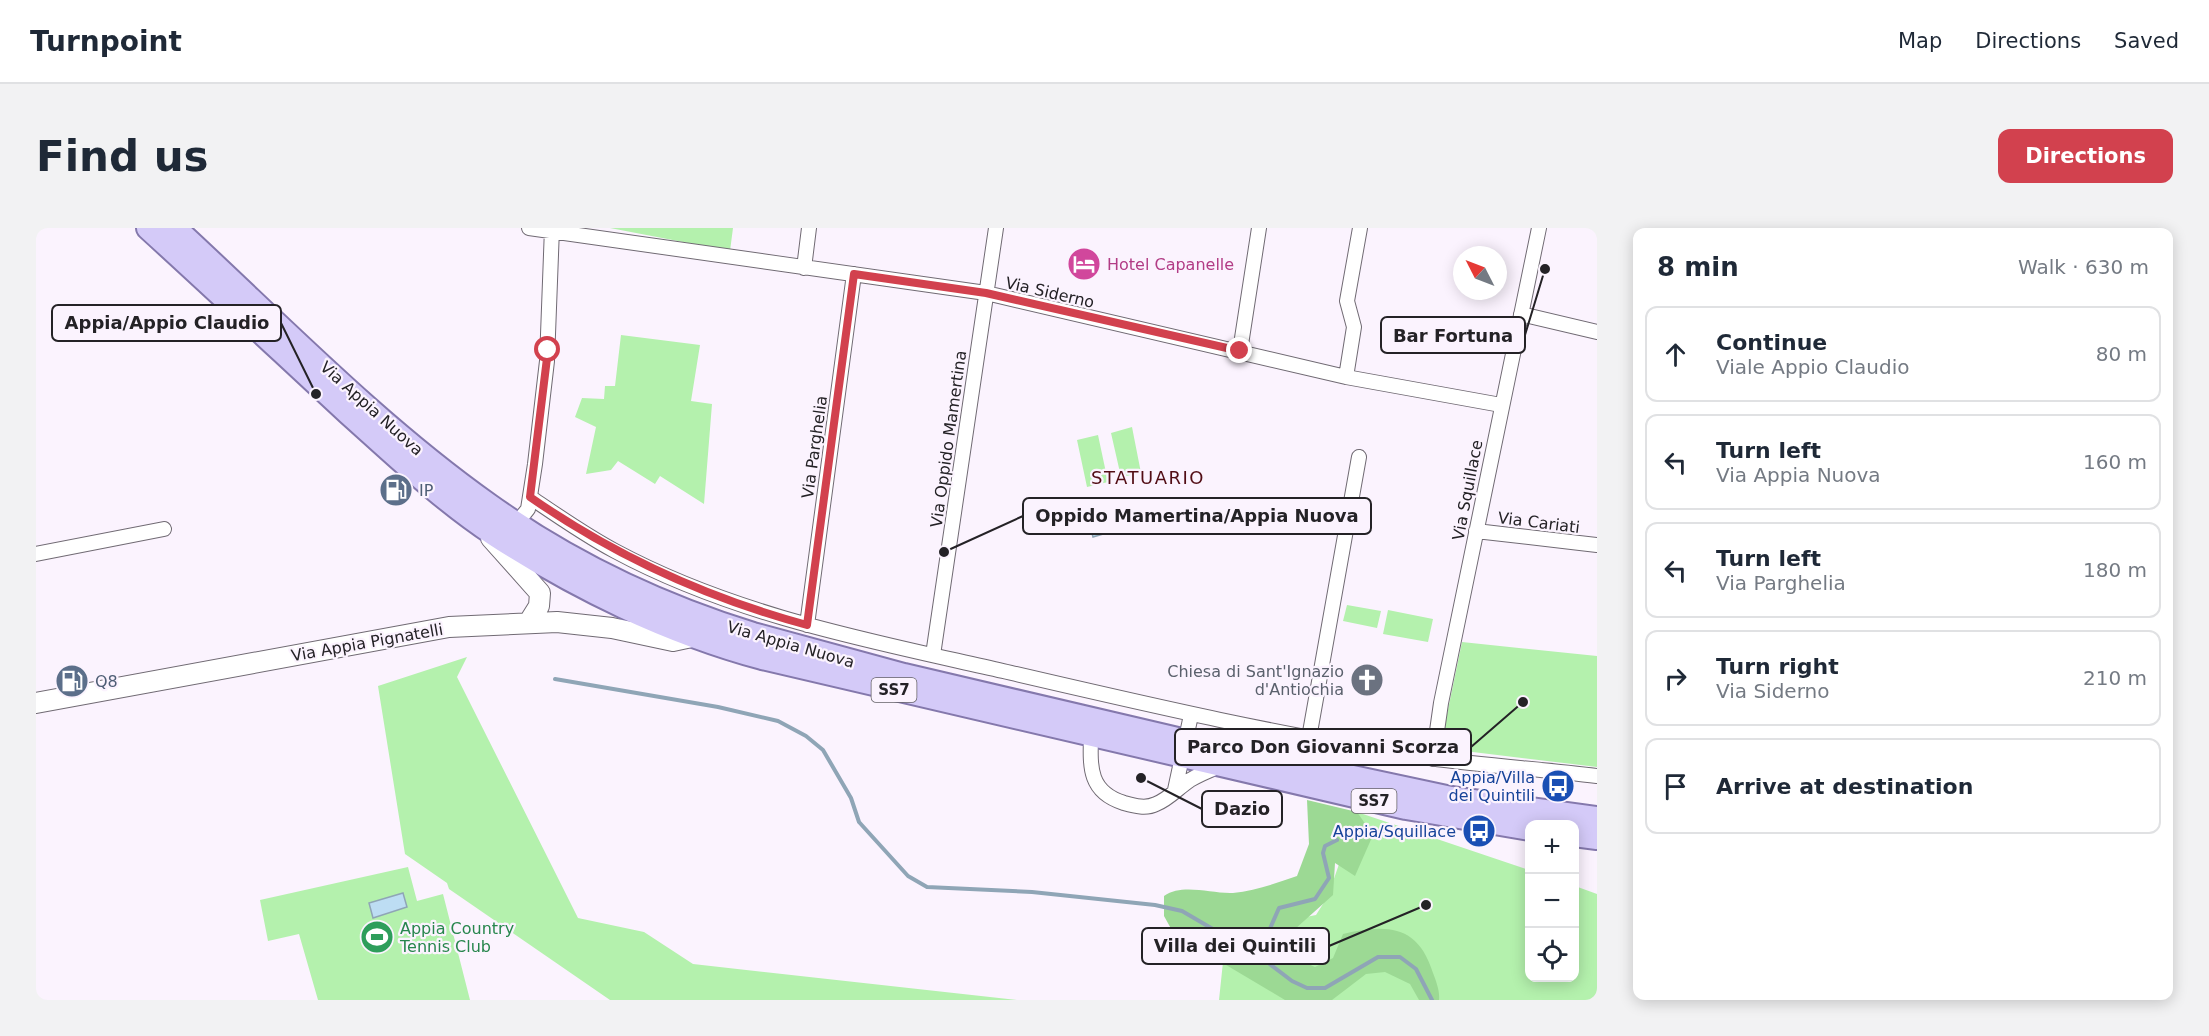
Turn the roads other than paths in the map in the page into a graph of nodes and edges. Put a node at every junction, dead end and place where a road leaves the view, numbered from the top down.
1 (148, 228) edge
2 (175, 228) edge
3 (529, 228) edge
4 (809, 228) edge
5 (996, 228) edge
6 (1259, 228) edge
7 (1360, 228) edge
8 (1539, 228) edge
9 (552, 230) edge
10 (804, 268) junction
11 (854, 274) junction
12 (986, 293) junction
13 (1521, 314) junction
14 (1597, 332) edge
15 (1240, 351) junction
16 (1346, 376) junction
17 (1501, 405) junction
18 (1359, 457) dead end
19 (530, 497) junction
20 (478, 522) junction
21 (516, 522) junction
22 (164, 529) dead end
23 (1476, 531) junction
24 (1597, 545) edge
25 (36, 554) edge
26 (529, 622) junction
27 (717, 623) junction
28 (807, 625) junction
29 (699, 636) junction
30 (933, 655) junction
31 (37, 701) edge
32 (1191, 715) junction
33 (1090, 736) junction
34 (1309, 738) junction
35 (1184, 748) junction
36 (1433, 759) junction
37 (1220, 766) junction
38 (1597, 776) edge
39 (1175, 790) junction
40 (1597, 818) edge
41 (1525, 828) edge
42 (1579, 836) edge
43 (1597, 838) edge

1 - 20 main road, Via Appia Nuova / SS7
2 - 21 main road, Via Appia Nuova / SS7
3 - 9 street, Via Siderno
4 - 10 street
5 - 12 street, Via Oppido Mamertina
6 - 15 street
7 - 16 street
8 - 13 street, Via Squillace
9 - 10 street, Via Siderno
9 - 19 street
10 - 11 street, Via Siderno
11 - 12 street, Via Siderno
11 - 28 street, Via Parghelia
12 - 15 street, Via Siderno
12 - 30 street, Via Oppido Mamertina
13 - 14 street
13 - 17 street, Via Squillace
15 - 16 street, Via Siderno
16 - 17 street, Via Siderno
17 - 23 street, Via Squillace
18 - 34 street
19 - 21 street
19 - 28 street, Via Appia Nuova
20 - 21 street
20 - 26 main road
20 - 29 main road, Via Appia Nuova / SS7
21 - 27 main road, Via Appia Nuova / SS7
22 - 25 street
23 - 24 street, Via Cariati
23 - 36 street, Via Squillace
26 - 29 main road, Via Appia Pignatelli
26 - 31 main road, Via Appia Pignatelli
27 - 29 main road
27 - 35 main road, Via Appia Nuova / SS7
28 - 30 street, Via Appia Nuova
29 - 33 main road, Via Appia Nuova / SS7
30 - 32 street, Via Appia Nuova
32 - 34 street, Via Appia Nuova
32 - 35 street
33 - 35 main road, Via Appia Nuova / SS7
33 - 39 street
34 - 36 street, Via Appia Nuova
35 - 37 main road, Via Appia Nuova / SS7
35 - 39 street
35 - 40 main road, Via Appia Nuova / SS7
36 - 38 street, Via Appia Nuova
37 - 39 street
37 - 41 main road, Via Appia Nuova / SS7
42 - 43 main road

